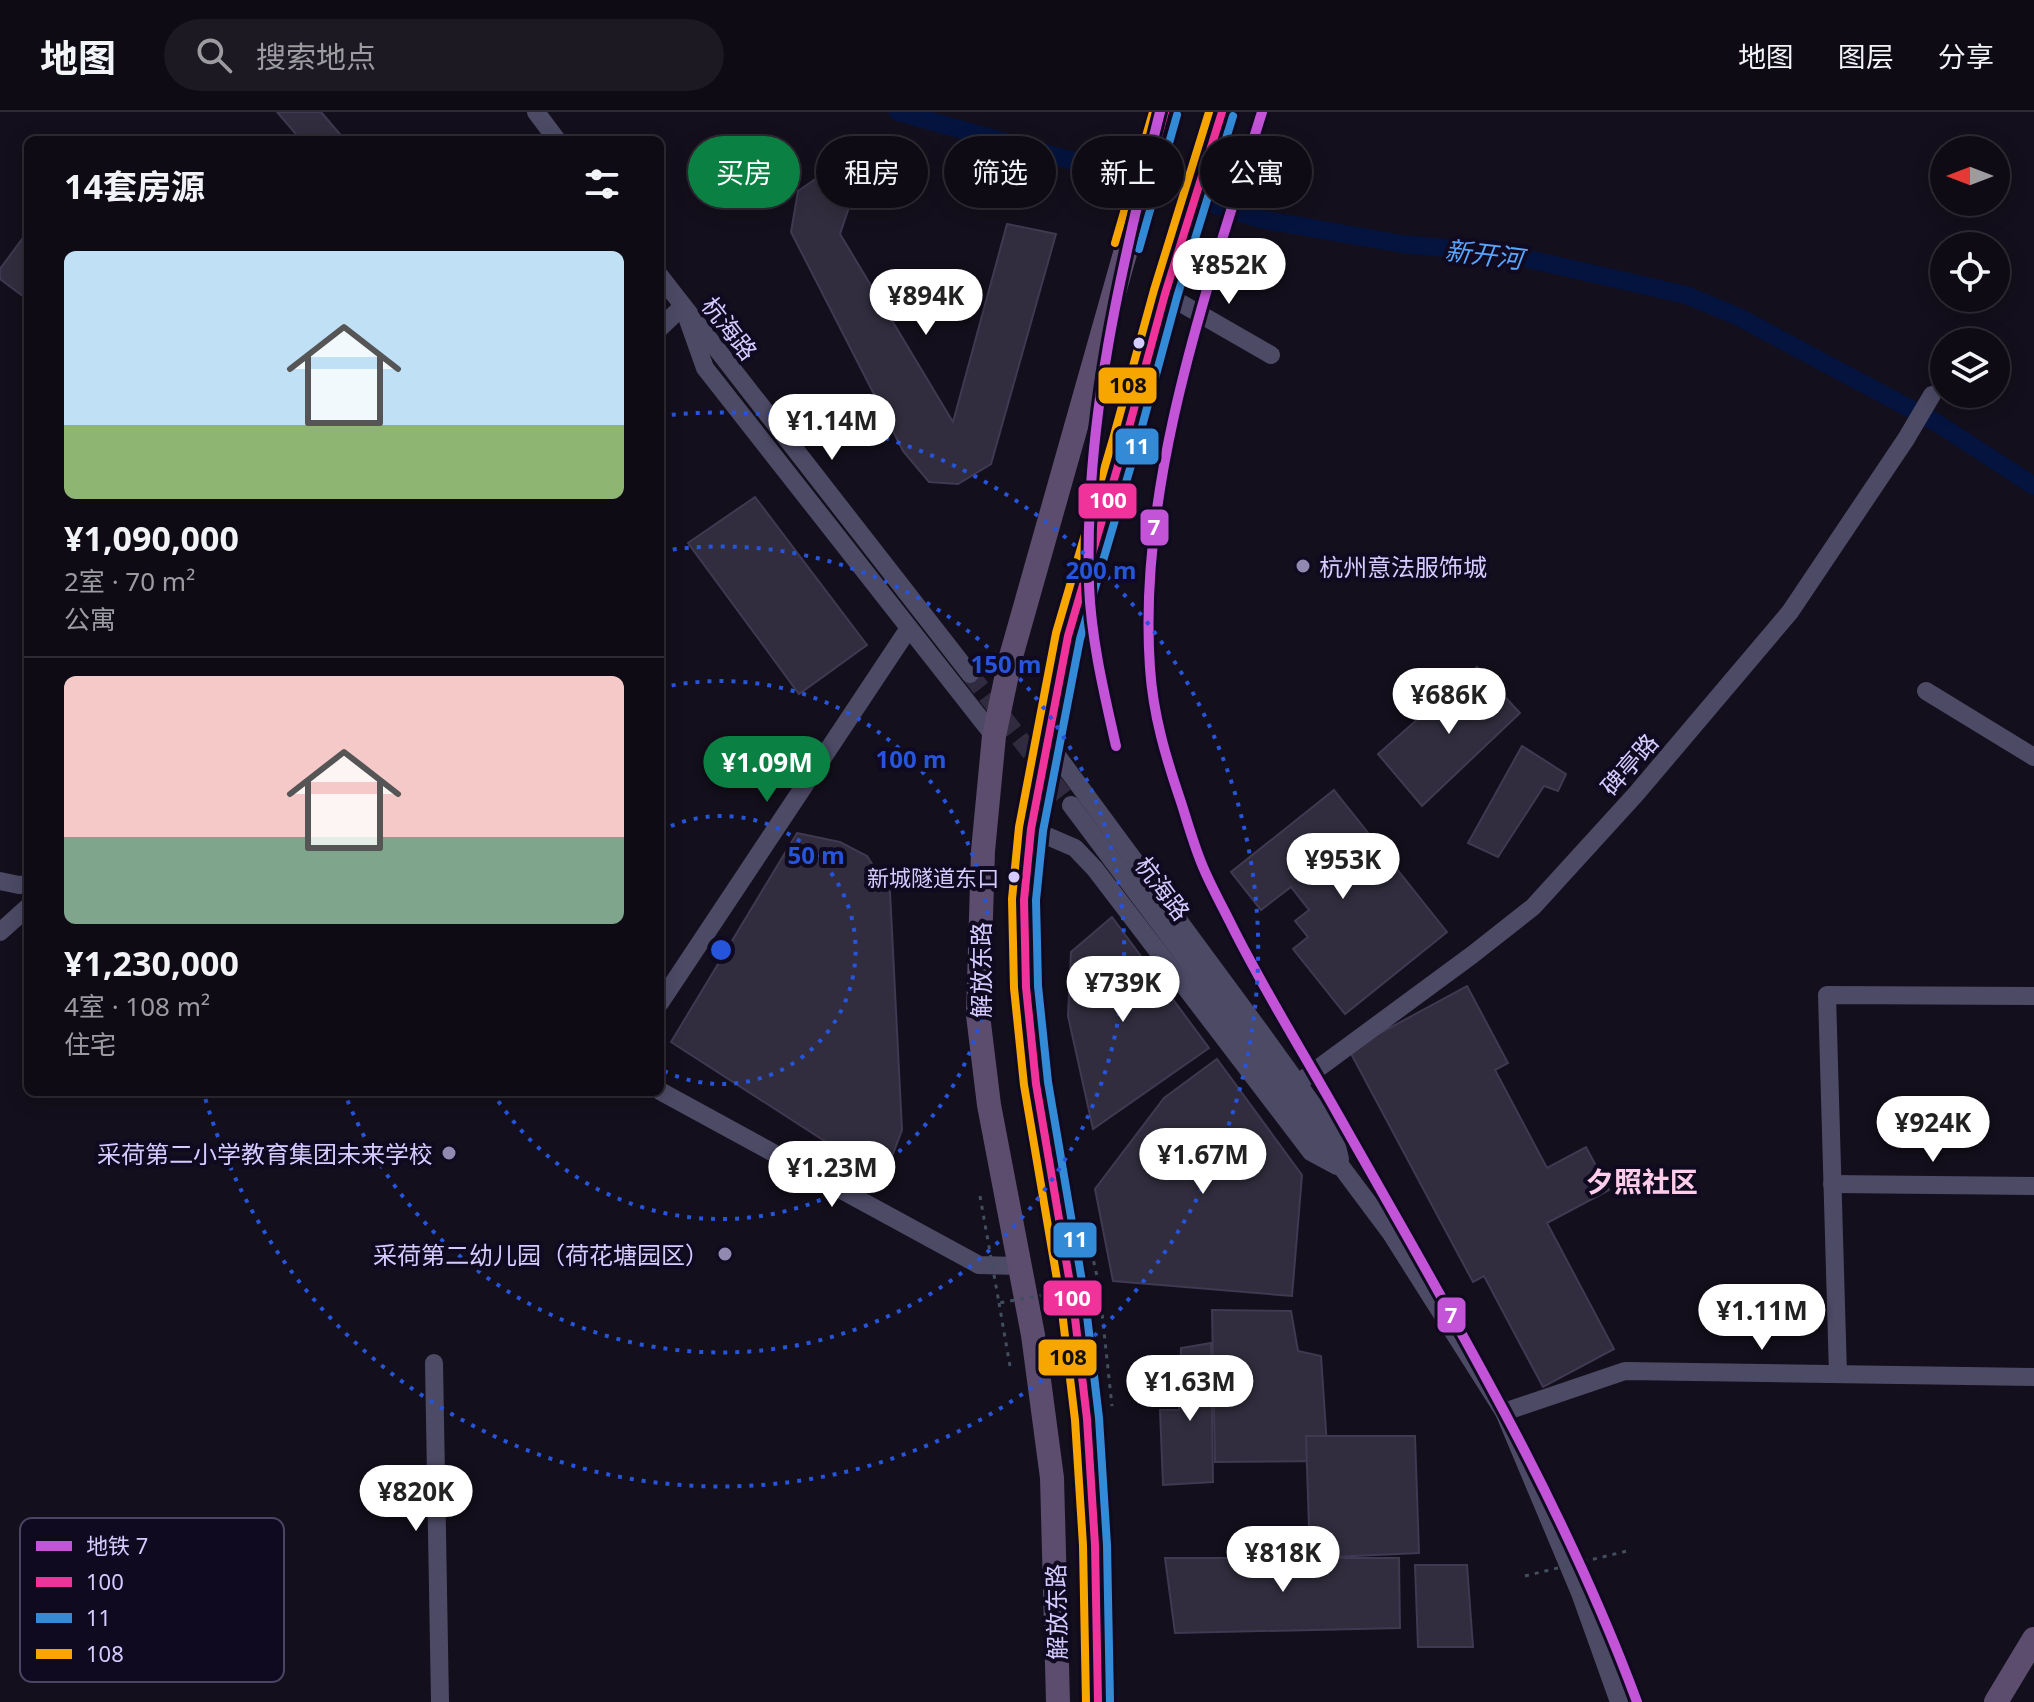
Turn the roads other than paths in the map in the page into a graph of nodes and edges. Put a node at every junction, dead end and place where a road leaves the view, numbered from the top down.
1 (536, 112) edge
2 (1165, 112) edge
3 (1222, 112) edge
4 (554, 136) edge
5 (664, 281) edge
6 (1165, 294) junction
7 (683, 306) junction
8 (664, 324) edge
9 (1271, 355) dead end
10 (1930, 398) edge
11 (909, 628) junction
12 (970, 674) tunnel mouth
13 (1926, 691) dead end
14 (994, 736) junction
15 (1047, 742) junction
16 (2034, 757) edge
17 (1071, 805) tunnel mouth
18 (1031, 829) junction
19 (0, 881) edge
20 (24, 884) edge
21 (24, 911) edge
22 (0, 932) edge
23 (2034, 996) edge
24 (664, 997) edge
25 (1292, 1088) junction
26 (664, 1093) edge
27 (1343, 1169) junction
28 (1832, 1184) junction
29 (2034, 1186) edge
30 (1019, 1266) junction
31 (434, 1363) dead end
32 (1838, 1374) junction
33 (2034, 1377) edge
34 (1504, 1412) junction
35 (2034, 1639) edge
36 (2000, 1696) edge
37 (440, 1702) edge
38 (1058, 1702) edge
39 (1098, 1702) edge
40 (1619, 1702) edge

1 - 4 street
2 - 14 main road, 解放东路
3 - 6 main road, 解放东路, bridge
5 - 7 street, 杭海路
6 - 9 street
6 - 15 main road, 解放东路
7 - 8 street
7 - 11 street
7 - 12 street, 杭海路
10 - 25 street, 碑亭路
11 - 14 street
11 - 24 street
13 - 16 street
14 - 30 main road, 解放东路
15 - 18 main road, 解放东路
15 - 25 street
17 - 25 street, 杭海路
18 - 27 street
18 - 39 main road, 解放东路
19 - 20 street
21 - 22 street
23 - 28 street
25 - 27 street, 杭海路
26 - 30 street
27 - 34 street, 杭海路
28 - 29 street
28 - 32 street
30 - 38 main road, 解放东路
31 - 37 street
32 - 33 street
32 - 34 street
34 - 40 street, 杭海路
35 - 36 main road

